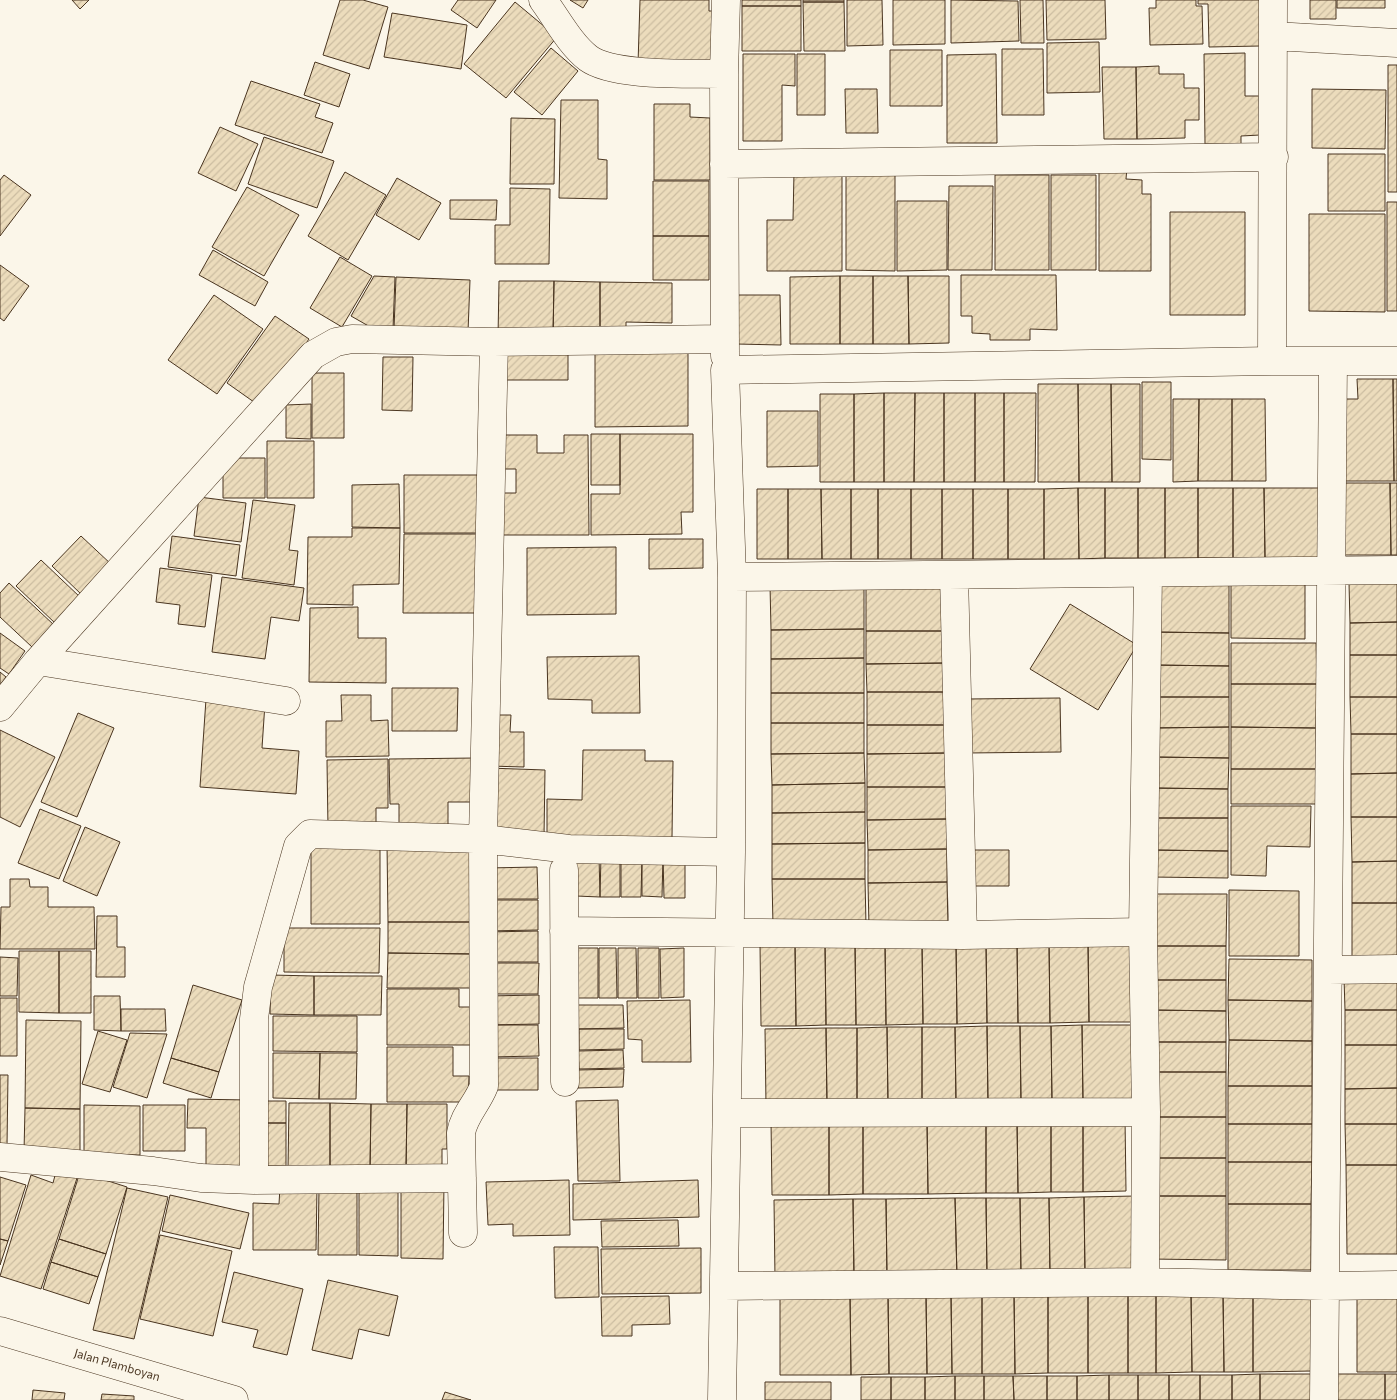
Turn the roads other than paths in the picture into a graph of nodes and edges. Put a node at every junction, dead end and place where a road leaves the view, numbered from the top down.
1 (543, 0) edge
2 (726, 0) edge
3 (1273, 0) edge
4 (1274, 36) junction
5 (1397, 44) edge
6 (724, 74) junction
7 (1274, 157) junction
8 (724, 164) junction
9 (725, 339) junction
10 (494, 342) junction
11 (1272, 361) junction
12 (1397, 361) edge
13 (1333, 362) junction
14 (725, 370) junction
15 (1397, 570) edge
16 (1332, 571) junction
17 (1148, 573) junction
18 (954, 575) junction
19 (732, 577) junction
20 (38, 662) junction
21 (286, 700) dead end
22 (0, 707) edge
23 (483, 839) junction
24 (731, 852) junction
25 (564, 870) dead end
26 (564, 931) junction
27 (1143, 932) junction
28 (731, 933) junction
29 (964, 935) junction
30 (1397, 969) edge
31 (1328, 970) junction
32 (565, 1082) dead end
33 (1146, 1112) junction
34 (728, 1113) junction
35 (0, 1157) edge
36 (462, 1178) junction
37 (254, 1180) junction
38 (463, 1233) dead end
39 (1145, 1282) junction
40 (1397, 1285) edge
41 (724, 1286) junction
42 (1325, 1286) junction
43 (0, 1331) edge
44 (173, 1391) edge
45 (234, 1400) edge
46 (722, 1400) edge
47 (1324, 1400) edge

1 - 6 street
2 - 6 street
3 - 4 street
4 - 5 street
4 - 7 street
6 - 8 street
7 - 8 street
7 - 11 street
8 - 9 street
9 - 10 street
9 - 14 street
10 - 20 street
10 - 23 street
11 - 13 street
11 - 14 street
12 - 13 street
13 - 16 street
14 - 19 street
15 - 16 street
16 - 17 street
16 - 31 street
17 - 18 street
17 - 27 street
18 - 19 street
18 - 29 street
19 - 24 street
20 - 21 street
20 - 22 street
23 - 24 street
23 - 36 street
23 - 37 street
24 - 28 street
25 - 26 street
26 - 28 street
26 - 32 street
27 - 29 street
27 - 33 street
28 - 29 street
28 - 34 street
30 - 31 street
31 - 42 street
33 - 34 street
33 - 39 street
34 - 41 street
35 - 37 street
36 - 37 street
36 - 38 street
39 - 41 street
39 - 42 street
40 - 42 street
41 - 46 street
42 - 47 street
43 - 44 street, Jalan Plamboyan
44 - 45 street, Jalan Plamboyan

